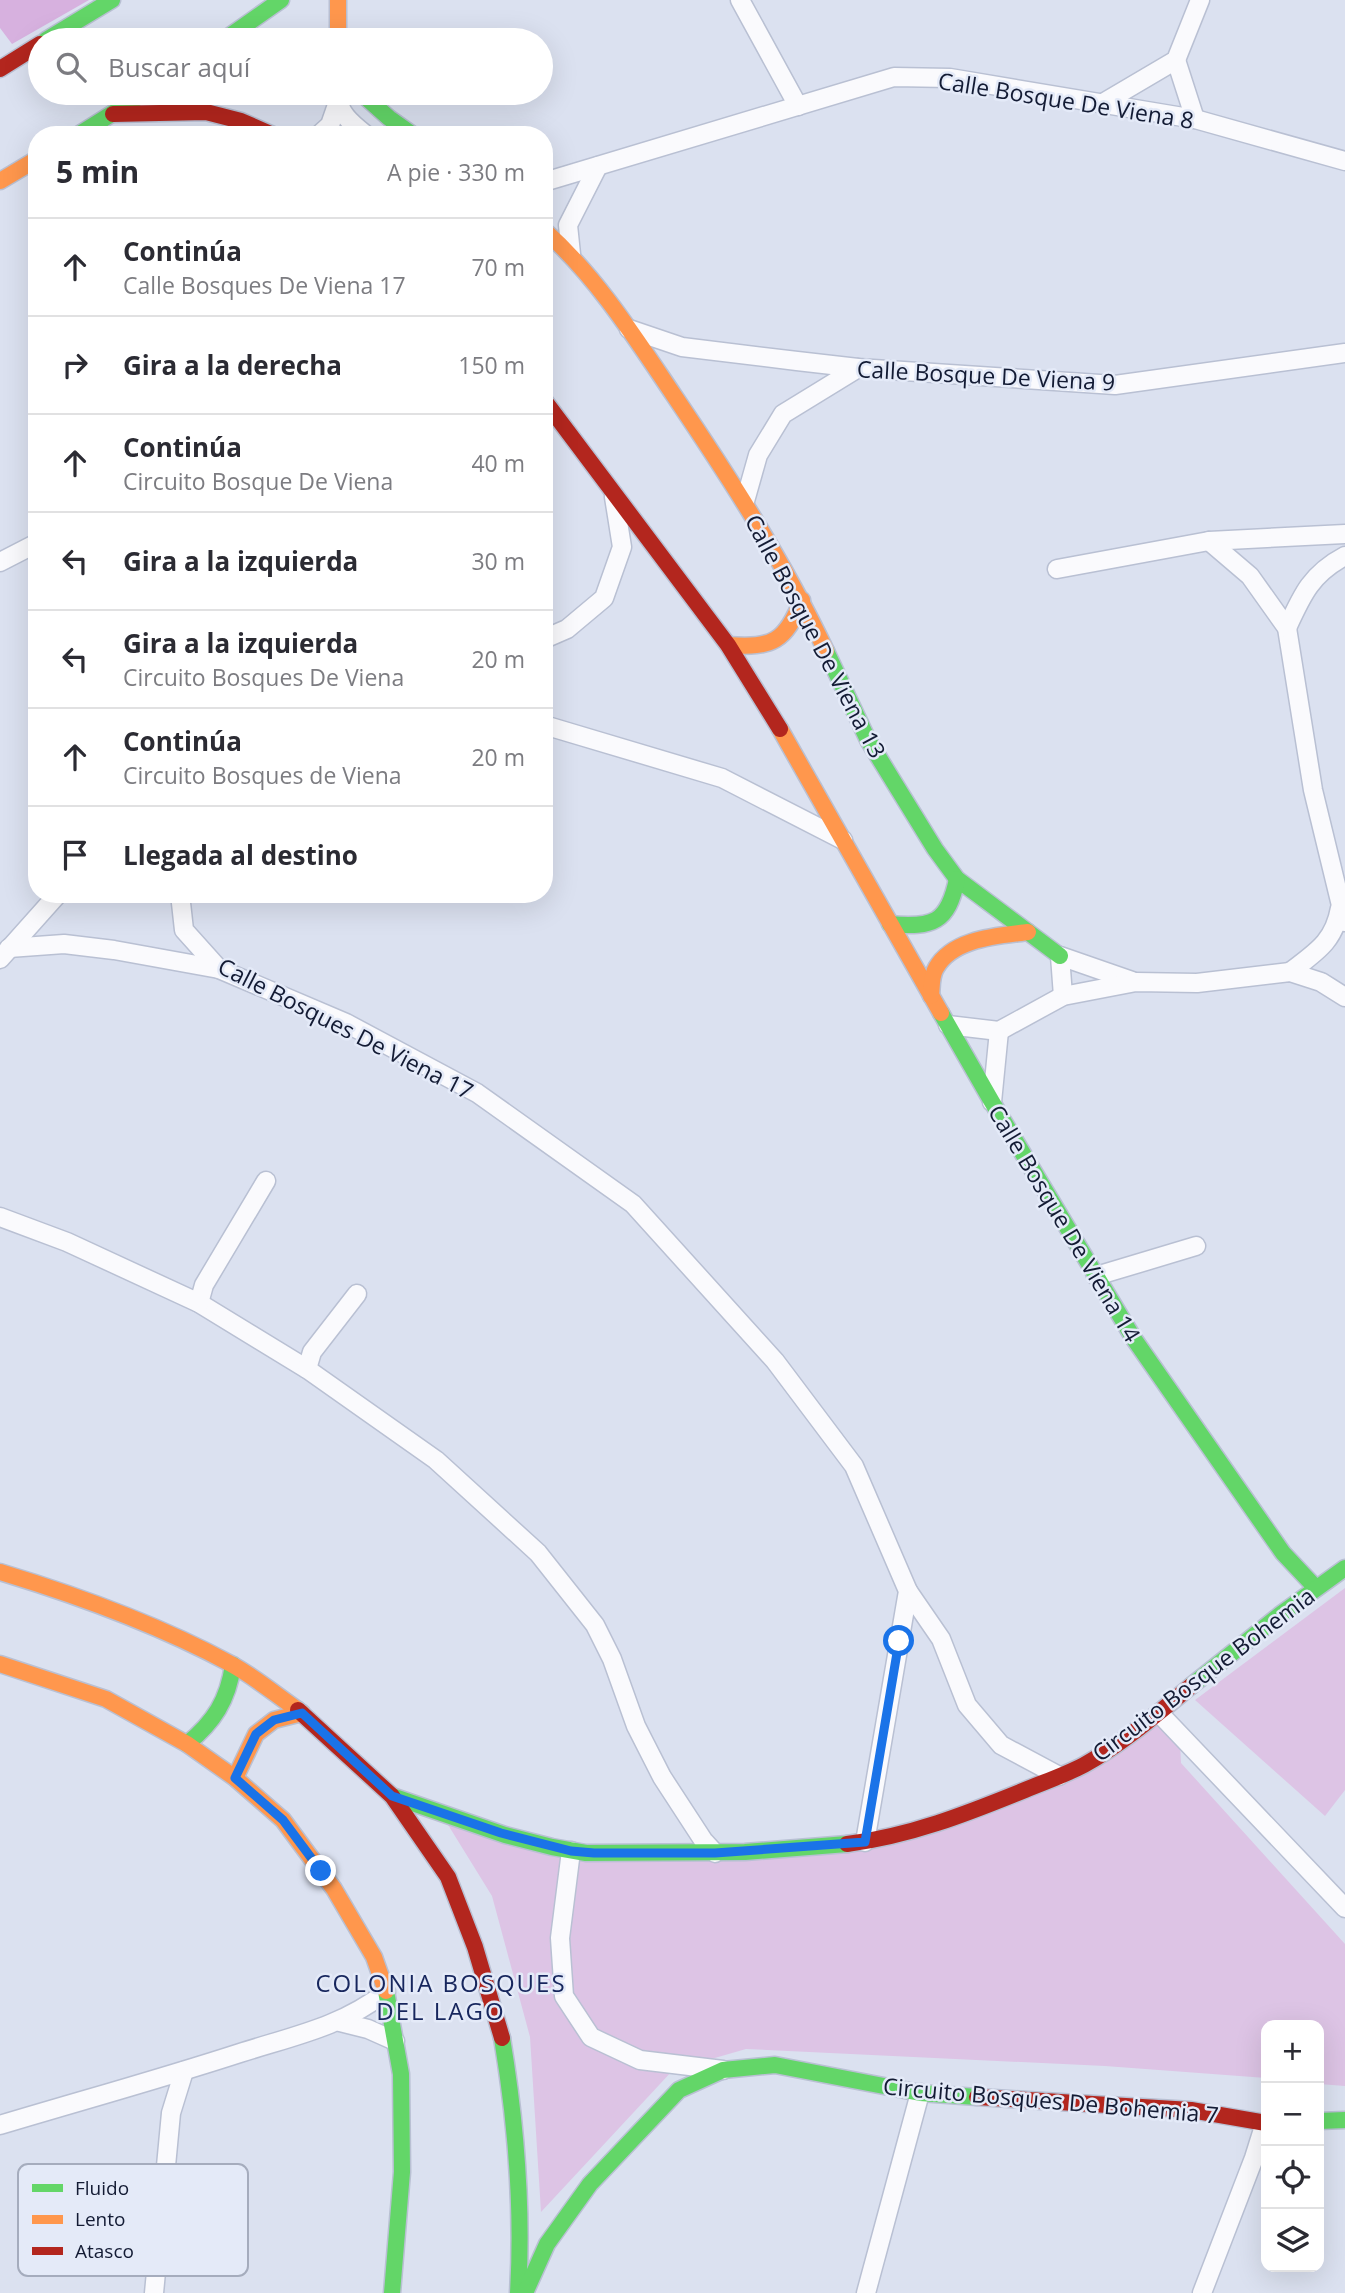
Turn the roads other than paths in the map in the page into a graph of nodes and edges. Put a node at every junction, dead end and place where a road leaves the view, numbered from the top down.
1 (112, 0) edge
2 (281, 0) edge
3 (338, 0) edge
4 (740, 0) edge
5 (1200, 0) edge
6 (66, 28) edge
7 (241, 28) edge
8 (338, 28) edge
9 (28, 52) edge
10 (1175, 60) junction
11 (0, 69) edge
12 (1103, 103) junction
13 (127, 105) edge
14 (335, 105) edge
15 (340, 105) edge
16 (374, 105) edge
17 (798, 106) junction
18 (113, 114) junction
19 (1195, 119) junction
20 (93, 126) edge
21 (252, 126) edge
22 (329, 126) edge
23 (355, 126) edge
24 (400, 126) edge
25 (0, 161) edge
26 (1345, 161) edge
27 (28, 164) edge
28 (598, 166) junction
29 (17, 171) junction
30 (553, 178) edge
31 (0, 181) edge
32 (553, 238) edge
33 (571, 254) junction
34 (629, 329) junction
35 (1345, 353) edge
36 (858, 368) junction
37 (553, 412) edge
38 (613, 490) junction
39 (745, 501) junction
40 (1345, 534) edge
41 (1209, 541) junction
42 (28, 548) edge
43 (1345, 556) edge
44 (0, 562) edge
45 (1056, 569) dead end
46 (802, 600) junction
47 (1287, 628) junction
48 (553, 635) edge
49 (728, 645) junction
50 (553, 728) edge
51 (843, 840) junction
52 (957, 878) junction
53 (50, 903) edge
54 (181, 903) edge
55 (1342, 915) edge
56 (890, 924) junction
57 (1028, 932) junction
58 (5, 954) edge
59 (1060, 956) junction
60 (219, 969) junction
61 (1290, 972) junction
62 (1136, 982) junction
63 (931, 996) junction
64 (1063, 996) junction
65 (1345, 997) edge
66 (948, 1025) junction
67 (999, 1031) junction
68 (992, 1102) junction
69 (266, 1181) dead end
70 (0, 1217) edge
71 (1196, 1246) dead end
72 (1097, 1276) junction
73 (357, 1294) dead end
74 (199, 1303) junction
75 (307, 1369) junction
76 (1345, 1567) edge
77 (0, 1572) edge
78 (1315, 1587) junction
79 (908, 1591) junction
80 (0, 1664) edge
81 (233, 1665) junction
82 (302, 1713) junction
83 (1158, 1713) junction
84 (187, 1744) junction
85 (1059, 1776) junction
86 (235, 1778) junction
87 (392, 1796) junction
88 (865, 1842) junction
89 (571, 1851) junction
90 (715, 1853) junction
91 (1345, 1908) edge
92 (386, 1992) junction
93 (340, 2022) junction
94 (395, 2041) junction
95 (723, 2070) junction
96 (184, 2071) junction
97 (920, 2093) junction
98 (1345, 2120) edge
99 (1324, 2121) edge
100 (1261, 2122) edge
101 (0, 2125) edge
102 (1261, 2138) edge
103 (166, 2164) edge
104 (392, 2293) edge
105 (518, 2293) edge
106 (526, 2293) edge
107 (866, 2293) edge
108 (1202, 2293) edge

1 - 6 street
2 - 7 street
3 - 8 street
4 - 17 street
5 - 10 street
9 - 11 street
10 - 12 street
10 - 19 street
12 - 17 street, Calle Bosque De Viena 8
12 - 19 street, Calle Bosque De Viena 8
13 - 18 street
14 - 22 street
15 - 23 street
16 - 24 street
17 - 28 street, Calle Bosque De Viena 8
18 - 20 street
18 - 21 street
19 - 26 street, Calle Bosque De Viena 8
25 - 29 street
27 - 29 street
28 - 30 street, Calle Bosque De Viena 8
28 - 33 street
29 - 31 street
32 - 33 street, Calle Bosque De Viena 13
33 - 34 street, Calle Bosque De Viena 13
34 - 36 street, Calle Bosque De Viena 9
34 - 39 street, Calle Bosque De Viena 13
35 - 36 street, Calle Bosque De Viena 9
36 - 39 street
37 - 38 street
38 - 48 street
38 - 49 street
39 - 46 street, Calle Bosque De Viena 13
40 - 41 street
41 - 45 street
41 - 47 street
42 - 44 street
43 - 47 street
46 - 49 street
46 - 52 street, Calle Bosque De Viena 13
47 - 55 street
49 - 51 street
50 - 51 street
51 - 56 street, Calle Bosque De Viena 14
52 - 56 street
52 - 57 street, Calle Bosque De Viena 13
53 - 58 street
54 - 60 street, Calle Bosques De Viena 17
55 - 61 street
56 - 63 street, Calle Bosque De Viena 14
57 - 59 street, Calle Bosque De Viena 13
57 - 63 street
58 - 60 street
59 - 62 street, Calle Bosque De Viena 13
59 - 64 street
60 - 79 street, Calle Bosques De Viena 17
61 - 62 street
61 - 65 street
62 - 64 street
63 - 66 street, Calle Bosque De Viena 14
64 - 67 street
66 - 67 street
66 - 68 street, Calle Bosque De Viena 14
67 - 68 street
68 - 72 street, Calle Bosque De Viena 14
69 - 74 street
70 - 74 street
71 - 72 street
72 - 78 street, Calle Bosque De Viena 14
73 - 75 street
74 - 75 street
75 - 90 street
76 - 78 street, Circuito Bosque Bohemia
77 - 81 street
78 - 83 street, Circuito Bosque Bohemia
79 - 85 street, Calle Bosques De Viena 17
79 - 88 street
80 - 84 street
81 - 82 street
81 - 84 street
82 - 86 street
82 - 87 street
83 - 85 street, Circuito Bosque Bohemia
83 - 91 street
84 - 86 street
85 - 88 street, Circuito Bosque Bohemia
86 - 92 street
87 - 89 street, Circuito Bosque Bohemia
87 - 105 street
88 - 90 street, Circuito Bosque Bohemia
89 - 90 street, Circuito Bosque Bohemia
89 - 95 street
92 - 93 street
92 - 94 street
93 - 94 street
93 - 96 street
94 - 104 street
95 - 97 street, Circuito Bosques De Bohemia 7
95 - 106 street, Circuito Bosques De Bohemia 7
96 - 101 street
96 - 103 street
97 - 100 street, Circuito Bosques De Bohemia 7
97 - 107 street
98 - 99 street
102 - 108 street

